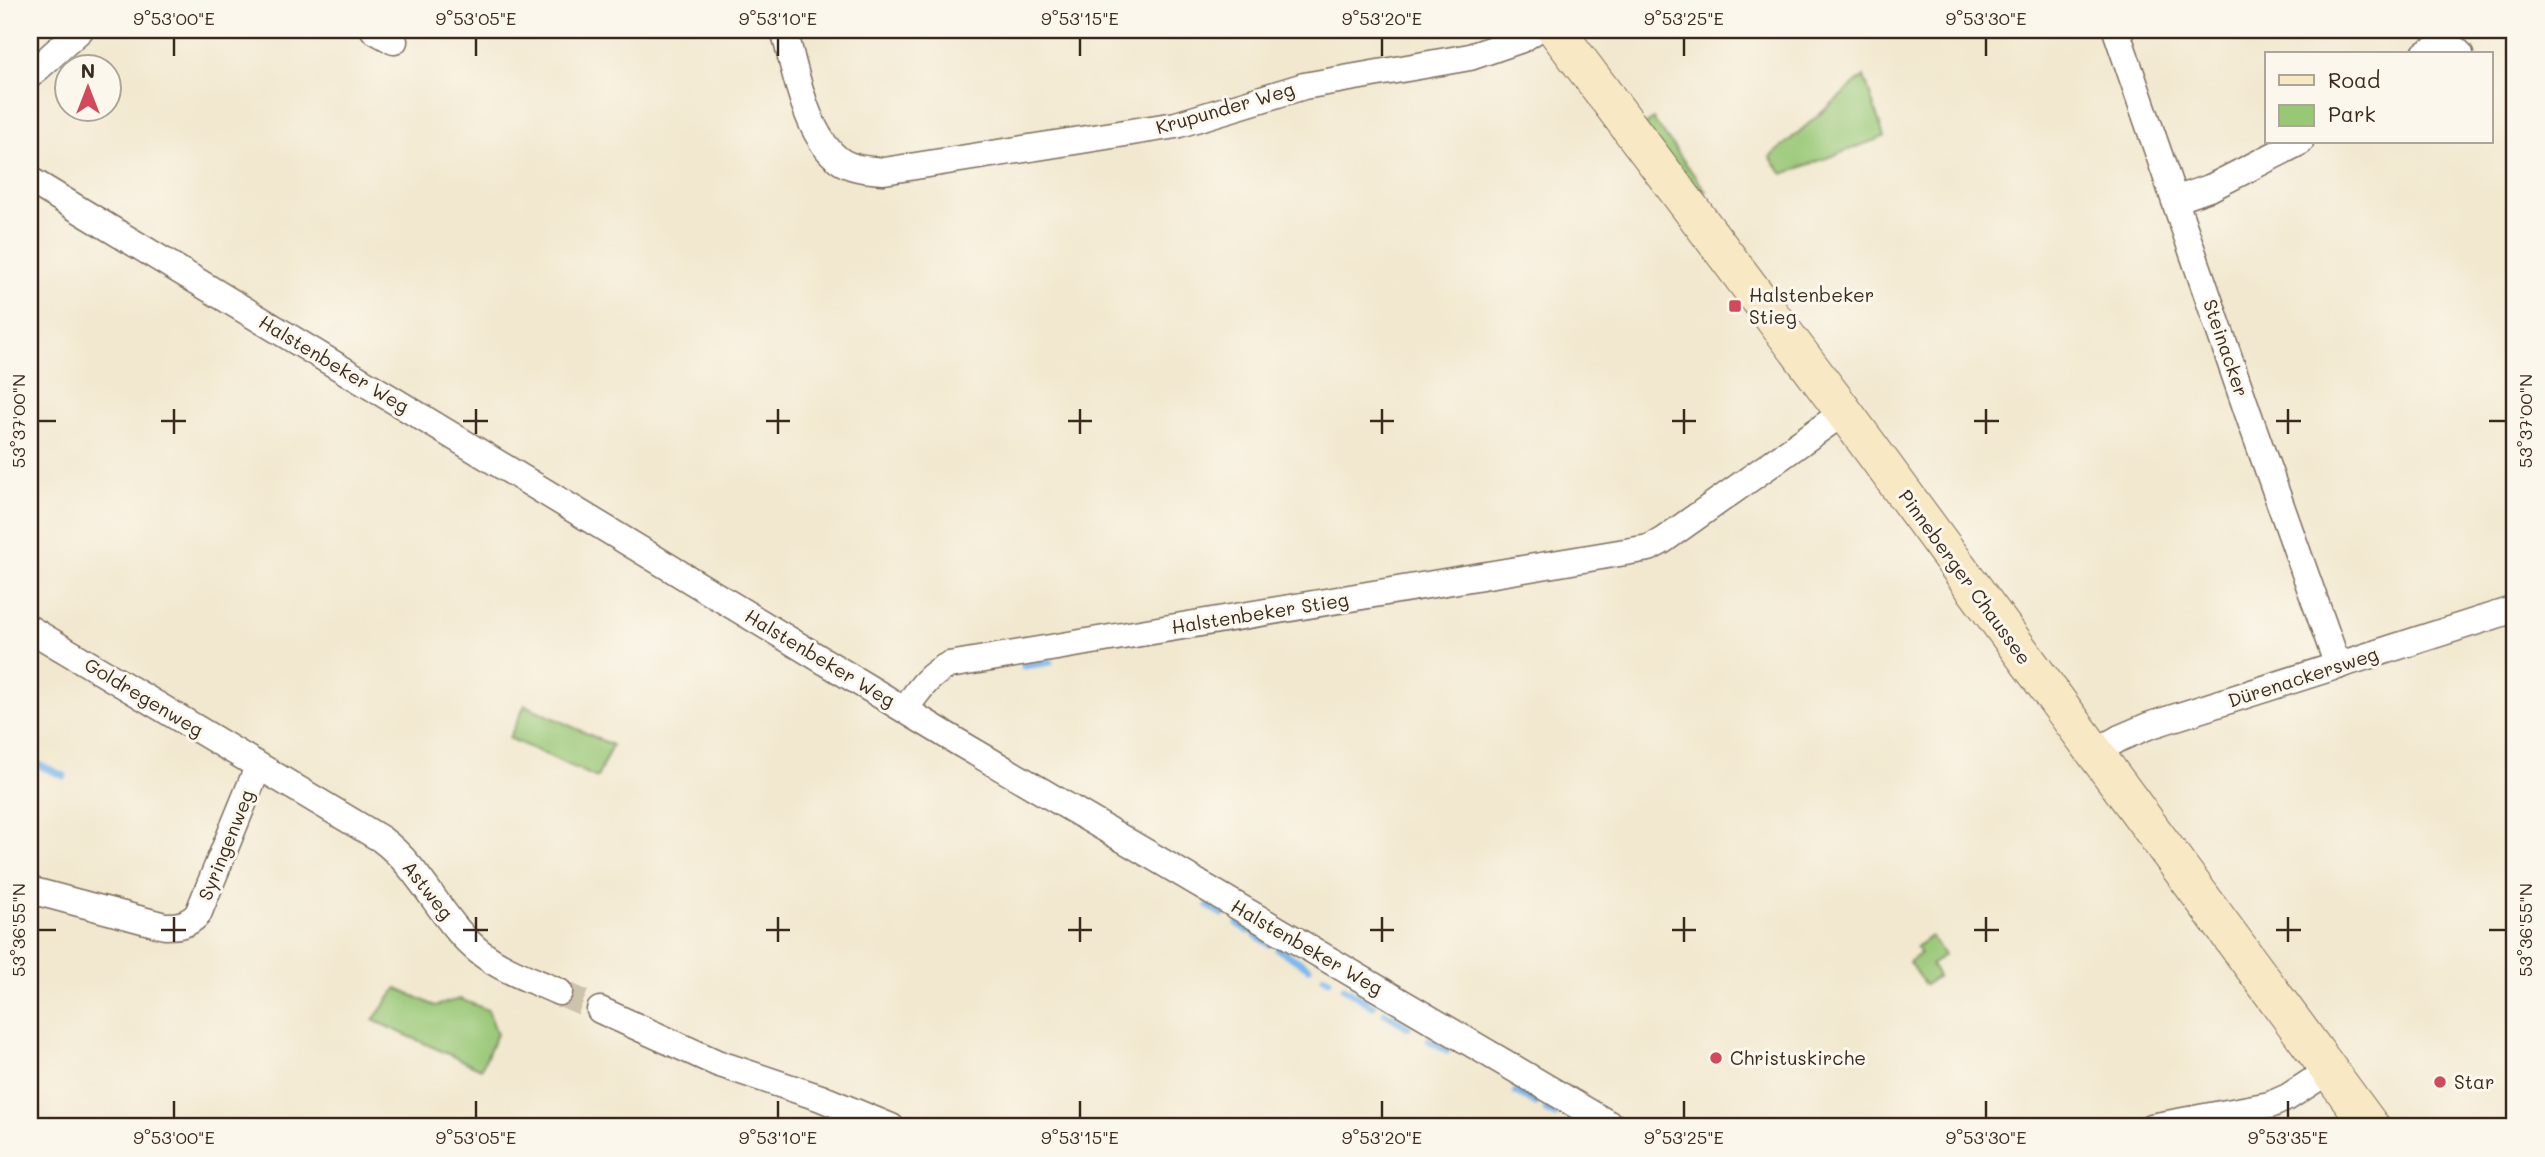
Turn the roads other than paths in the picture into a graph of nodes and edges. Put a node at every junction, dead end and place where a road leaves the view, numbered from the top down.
1 (80, 30) edge
2 (784, 30) edge
3 (1536, 30) edge
4 (1556, 30) edge
5 (2116, 30) edge
6 (2428, 52) edge
7 (2457, 52) edge
8 (30, 75) edge
9 (2296, 144) edge
10 (30, 180) edge
11 (2175, 200) junction
12 (1844, 412) junction
13 (2515, 609) edge
14 (30, 629) edge
15 (2338, 666) junction
16 (905, 709) junction
17 (2094, 753) junction
18 (258, 767) junction
19 (30, 890) edge
20 (559, 992) tunnel mouth
21 (600, 1010) tunnel mouth
22 (2328, 1071) junction
23 (891, 1127) edge
24 (1614, 1127) edge
25 (2151, 1127) edge
26 (2371, 1127) edge

1 - 8 street
2 - 3 street, Krupunder Weg
4 - 12 main road, Pinneberger Chaussee
5 - 11 street, Steinacker
6 - 7 street
9 - 11 street
10 - 16 street, Halstenbeker Weg
11 - 15 street, Steinacker
12 - 16 street, Halstenbeker Stieg
12 - 17 main road, Pinneberger Chaussee
13 - 15 street, Dürenackersweg
14 - 18 street, Goldregenweg
15 - 17 street, Dürenackersweg
16 - 24 street, Halstenbeker Weg
17 - 22 main road, Pinneberger Chaussee
18 - 19 street, Syringenweg
18 - 20 street, Astweg
21 - 23 street
22 - 25 street
22 - 26 main road, Pinneberger Chaussee

